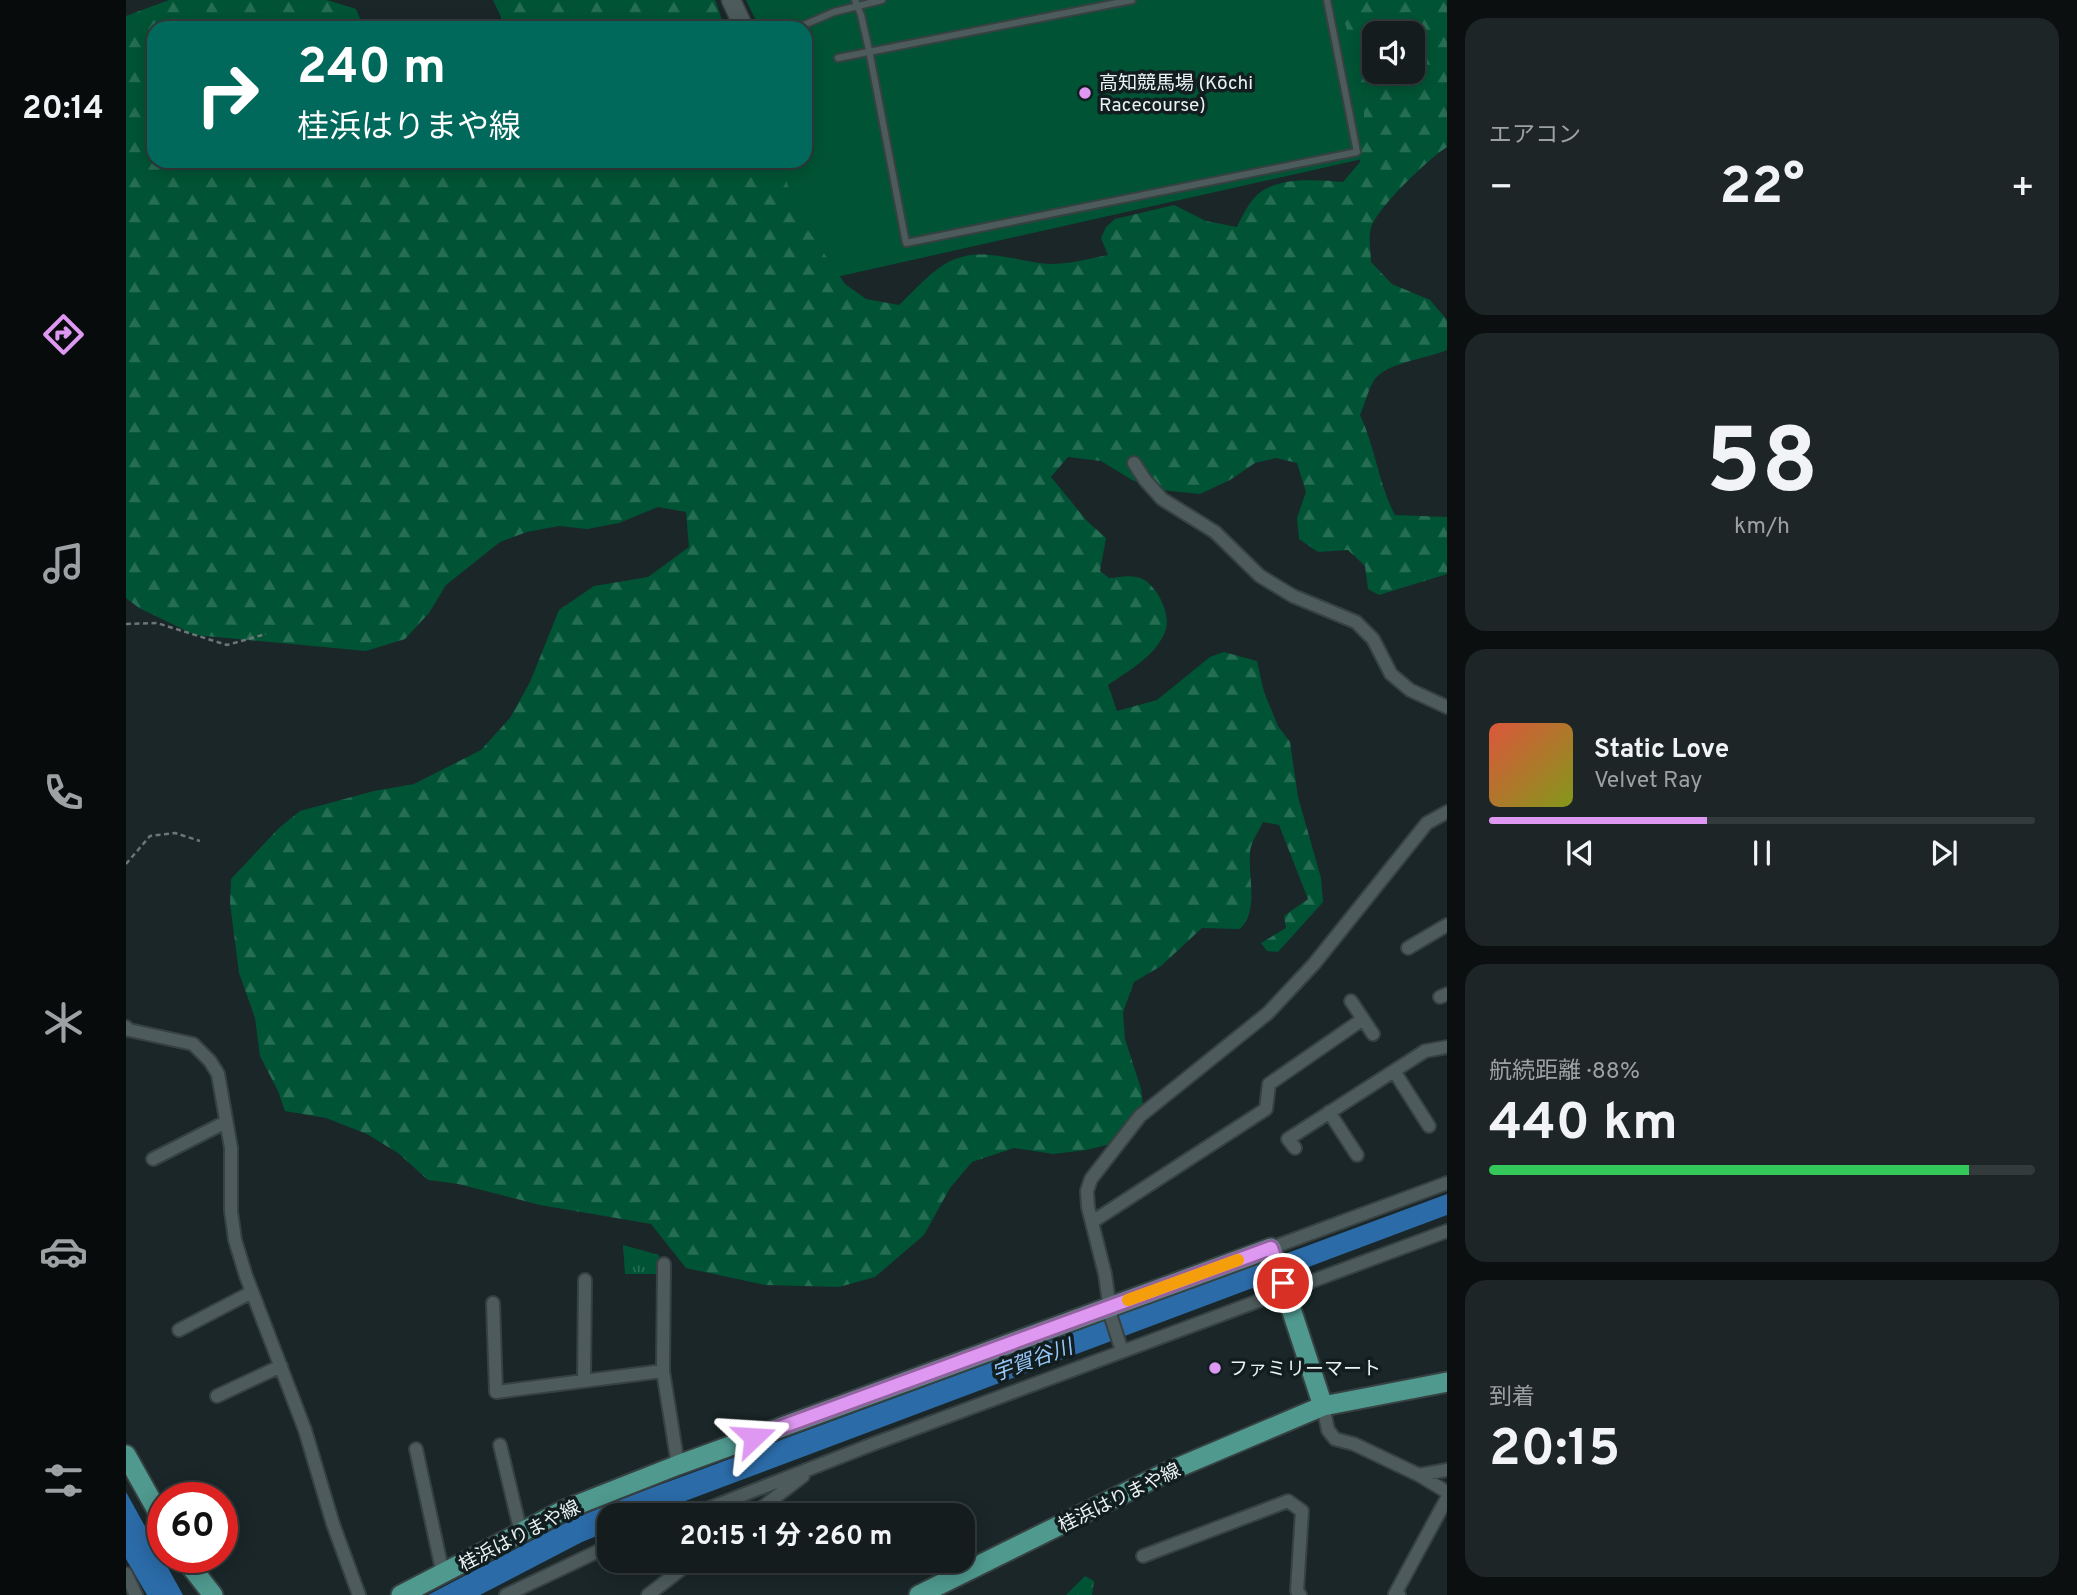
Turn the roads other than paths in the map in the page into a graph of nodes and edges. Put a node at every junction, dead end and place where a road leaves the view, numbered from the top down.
1 (731, 0) edge
2 (882, 0) edge
3 (1132, 0) edge
4 (1327, 0) edge
5 (856, 3) edge
6 (741, 21) edge
7 (812, 22) edge
8 (869, 52) junction
9 (838, 58) dead end
10 (1134, 463) dead end
11 (1447, 707) edge
12 (1447, 812) edge
13 (1447, 925) edge
14 (1408, 948) dead end
15 (1350, 1001) dead end
16 (1363, 1019) junction
17 (126, 1027) edge
18 (1373, 1034) dead end
19 (1447, 1047) edge
20 (1394, 1070) junction
21 (1329, 1112) junction
22 (226, 1122) junction
23 (1429, 1126) dead end
24 (1295, 1148) dead end
25 (1357, 1155) dead end
26 (153, 1159) dead end
27 (1447, 1183) edge
28 (1092, 1223) junction
29 (1447, 1231) edge
30 (1273, 1253) junction
31 (664, 1264) dead end
32 (585, 1280) dead end
33 (1284, 1287) junction
34 (253, 1292) junction
35 (493, 1303) dead end
36 (1110, 1312) junction
37 (179, 1330) dead end
38 (1120, 1345) junction
39 (281, 1366) junction
40 (663, 1371) junction
41 (584, 1381) junction
42 (1447, 1382) edge
43 (217, 1396) dead end
44 (1323, 1406) junction
45 (500, 1445) dead end
46 (416, 1449) dead end
47 (126, 1455) edge
48 (678, 1465) junction
49 (814, 1467) junction
50 (1447, 1470) edge
51 (1419, 1475) junction
52 (147, 1492) edge
53 (1447, 1492) edge
54 (1447, 1498) edge
55 (722, 1503) edge
56 (768, 1503) edge
57 (520, 1533) junction
58 (597, 1552) edge
59 (1143, 1556) dead end
60 (196, 1573) edge
61 (676, 1573) edge
62 (126, 1574) edge
63 (443, 1574) junction
64 (1396, 1594) edge
65 (136, 1595) edge
66 (213, 1595) edge
67 (359, 1595) edge
68 (401, 1595) edge
69 (506, 1595) edge
70 (648, 1595) edge
71 (919, 1595) edge
72 (1300, 1595) edge

1 - 6 street
2 - 5 lane
3 - 8 lane
4 - 8 lane
5 - 7 lane
5 - 8 lane
8 - 9 lane
10 - 11 street
12 - 28 street
13 - 14 street
15 - 16 street
16 - 18 street
16 - 28 street
17 - 22 street
19 - 20 street
20 - 21 street
20 - 23 street
21 - 24 street
21 - 25 street
22 - 26 street
22 - 34 street
27 - 30 street
28 - 36 street
29 - 33 street
30 - 33 main road
30 - 36 main road, 桂浜はりまや線
31 - 40 street
32 - 41 street
33 - 38 street
33 - 44 main road
34 - 37 street
34 - 39 street
35 - 41 street
36 - 38 street
36 - 48 main road, 桂浜はりまや線
38 - 49 street
39 - 43 street
39 - 67 street
40 - 41 street
40 - 48 street
42 - 44 main road, 桂浜はりまや線
44 - 51 street
44 - 71 main road, 桂浜はりまや線
45 - 57 street
46 - 63 street
47 - 52 main road
48 - 57 main road, 桂浜はりまや線
49 - 55 street
49 - 56 street
50 - 51 street
51 - 53 street
54 - 64 street
57 - 63 main road, 桂浜はりまや線
58 - 69 street
59 - 72 street
60 - 66 main road
61 - 70 street
62 - 65 street
63 - 68 main road, 桂浜はりまや線

